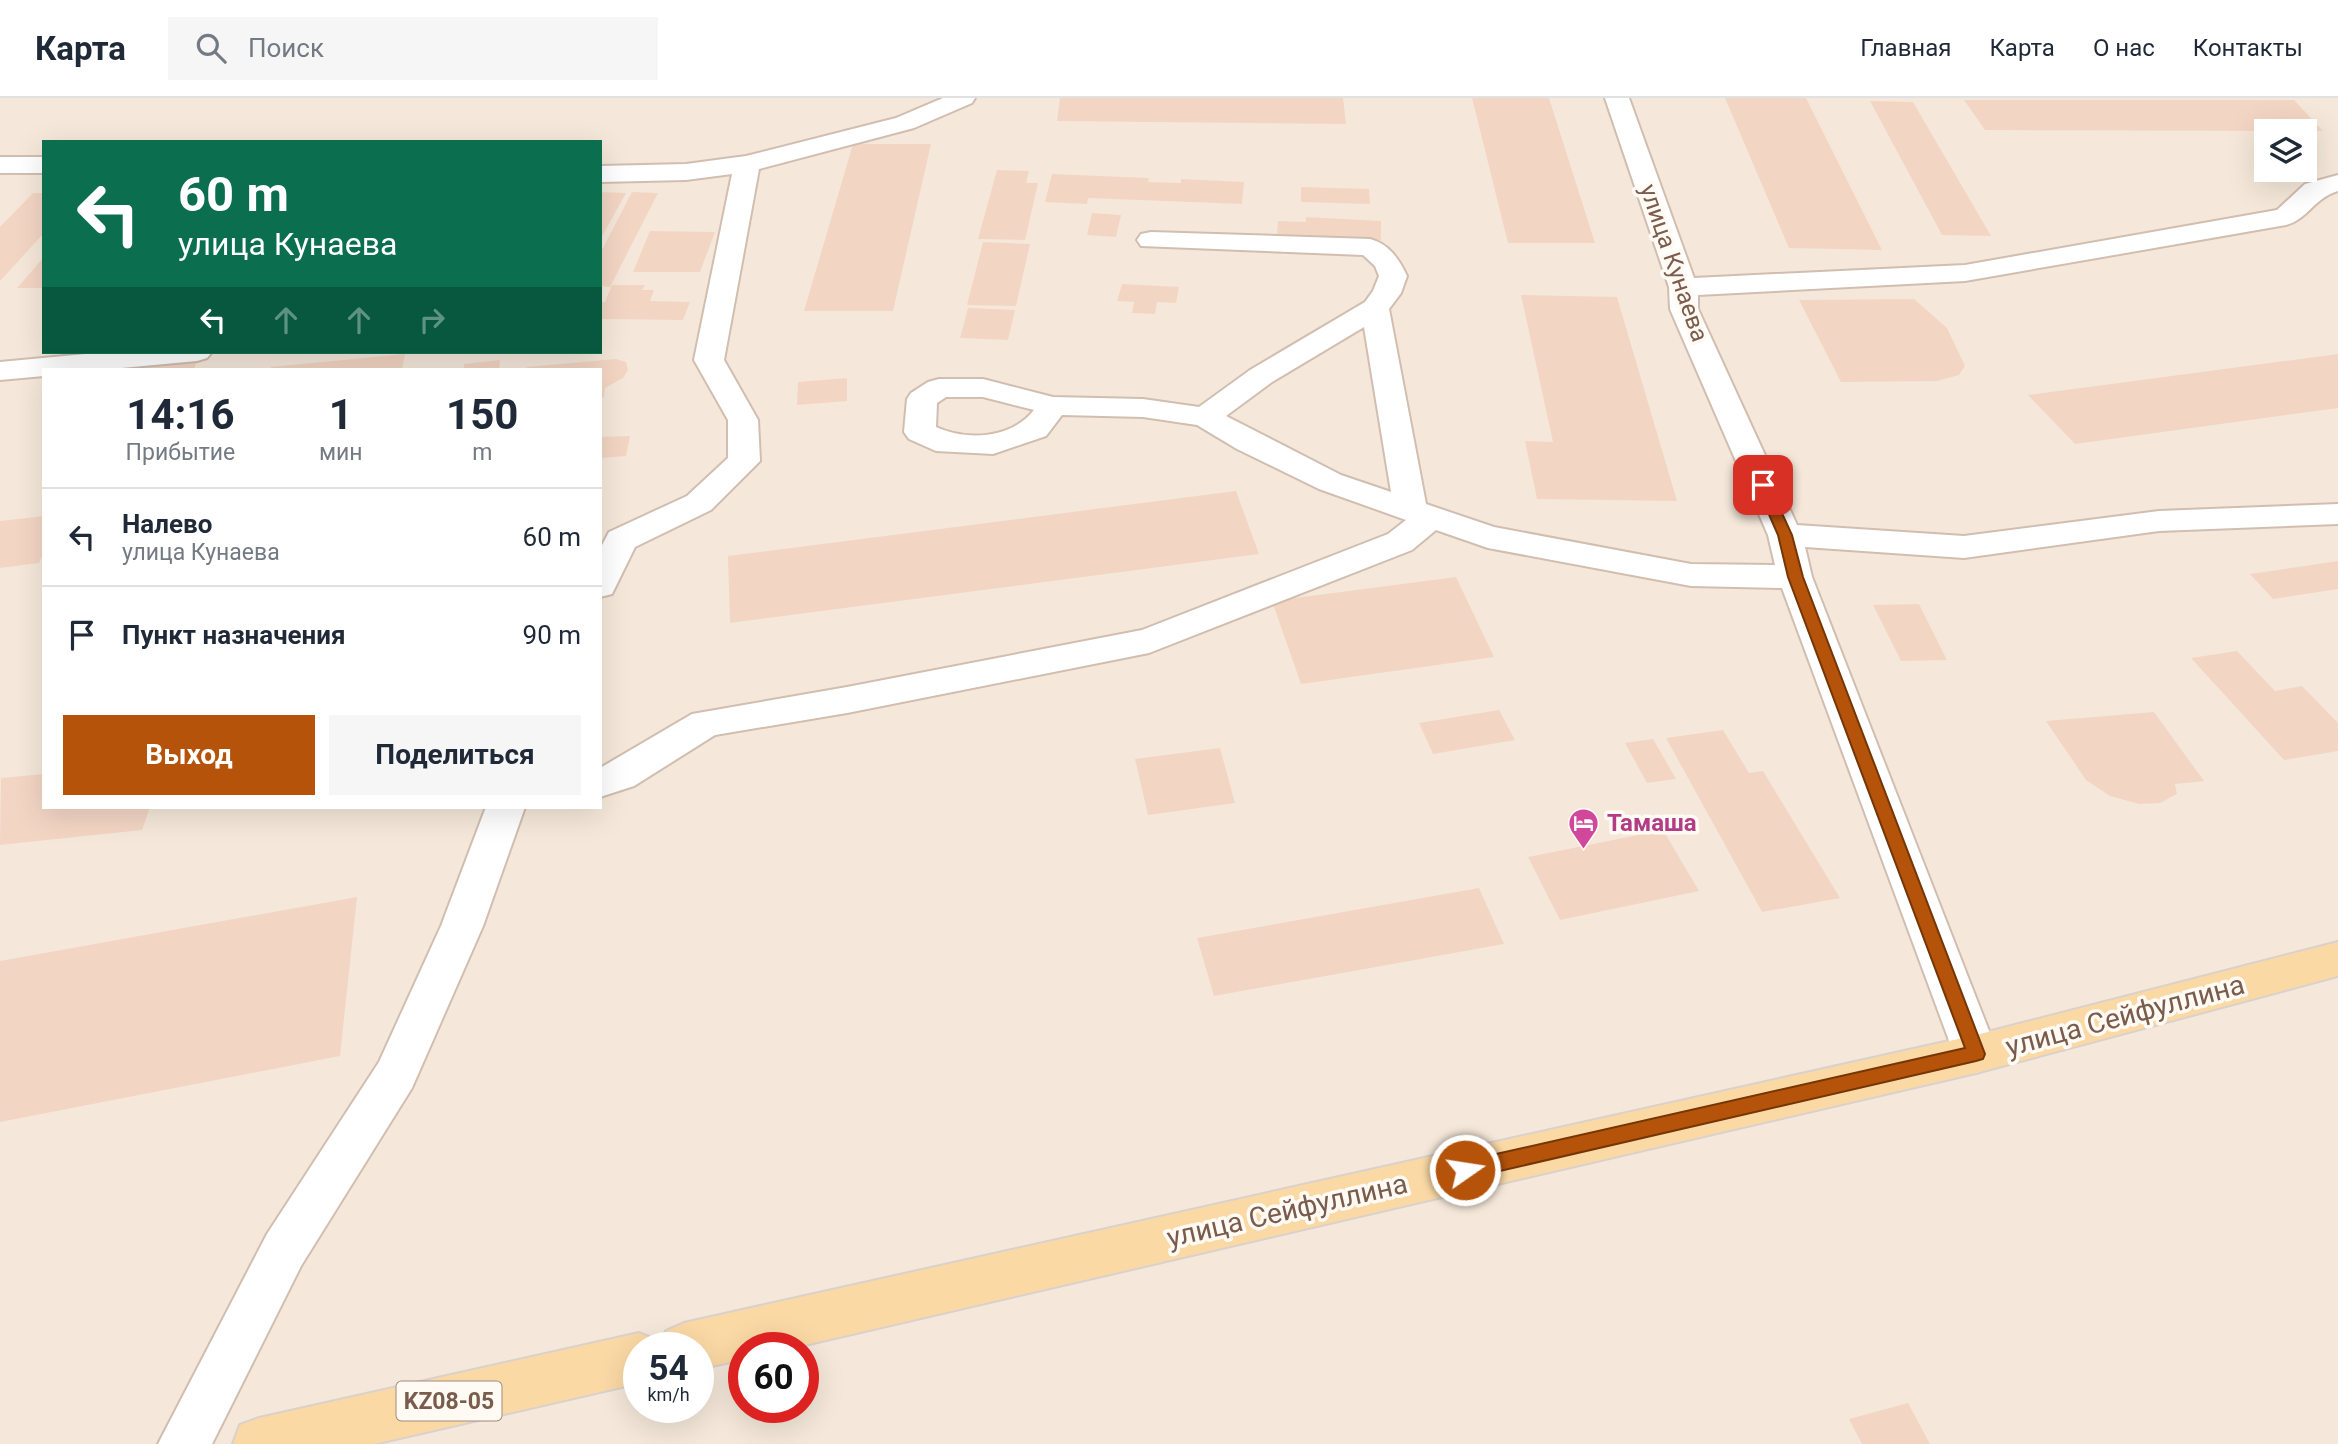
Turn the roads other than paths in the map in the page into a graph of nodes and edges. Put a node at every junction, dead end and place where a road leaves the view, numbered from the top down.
1 (963, 98) edge
2 (1617, 98) edge
3 (747, 164) junction
4 (0, 165) edge
5 (42, 165) edge
6 (602, 174) edge
7 (2338, 183) edge
8 (1151, 240) dead end
9 (1683, 287) junction
10 (1375, 308) junction
11 (176, 354) edge
12 (0, 371) edge
13 (1053, 406) junction
14 (1206, 417) junction
15 (1421, 514) junction
16 (2338, 514) edge
17 (1785, 535) junction
18 (1796, 577) junction
19 (602, 582) edge
20 (602, 782) edge
21 (506, 809) edge
22 (2338, 960) edge
23 (1976, 1054) junction
24 (714, 1341) edge
25 (623, 1362) edge
26 (184, 1444) edge
27 (259, 1444) edge

1 - 3 street
2 - 9 street, улица Кунаева
3 - 6 street
3 - 19 street
4 - 5 street
7 - 9 street
8 - 10 street
9 - 17 street, улица Кунаева
10 - 14 street
10 - 15 street
11 - 12 street
13 - 13 street
13 - 14 street
14 - 15 street
15 - 18 street
15 - 20 street
16 - 17 street
17 - 18 street, улица Кунаева
18 - 23 street, улица Кунаева
21 - 26 street
22 - 23 main road, улица Сейфуллина
23 - 24 main road, улица Сейфуллина
25 - 27 main road, KZ08-05

